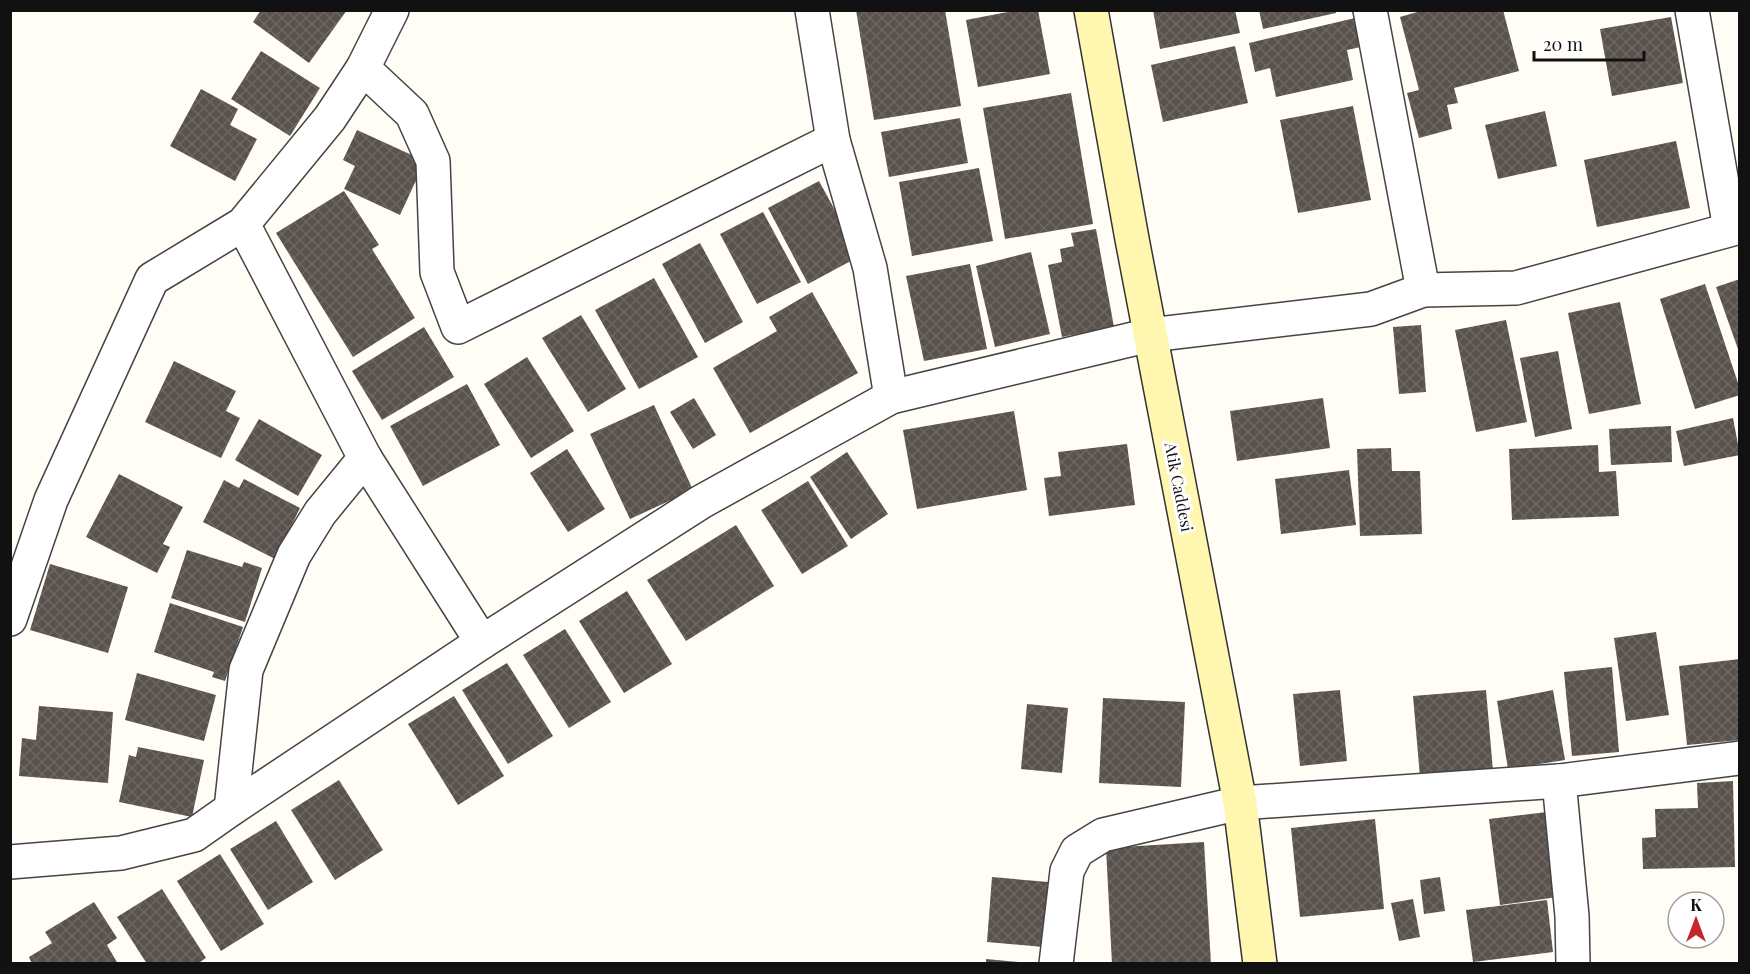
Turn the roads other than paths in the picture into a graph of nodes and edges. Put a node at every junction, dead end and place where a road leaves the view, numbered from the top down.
1 (392, 10) edge
2 (812, 10) edge
3 (1091, 10) edge
4 (1370, 10) edge
5 (1692, 10) edge
6 (363, 68) junction
7 (833, 140) junction
8 (243, 224) junction
9 (1735, 228) edge
10 (1423, 290) junction
11 (1150, 335) junction
12 (891, 397) junction
13 (365, 458) junction
14 (10, 619) edge
15 (482, 642) junction
16 (1740, 758) edge
17 (1559, 781) junction
18 (1240, 803) junction
19 (231, 809) junction
20 (10, 862) edge
21 (1056, 963) edge
22 (1260, 963) edge
23 (1573, 963) edge

1 - 6 street
2 - 7 street
3 - 11 street, Atik Caddesi
4 - 10 street
5 - 9 street
6 - 7 street
6 - 8 street
7 - 12 street
8 - 13 street
8 - 14 street
9 - 10 street
10 - 11 street
11 - 12 street
11 - 18 street, Atik Caddesi
12 - 15 street
13 - 15 street
13 - 19 street
15 - 19 street
16 - 17 street
17 - 18 street
17 - 23 street
18 - 21 street
18 - 22 street, Atik Caddesi
19 - 20 street

